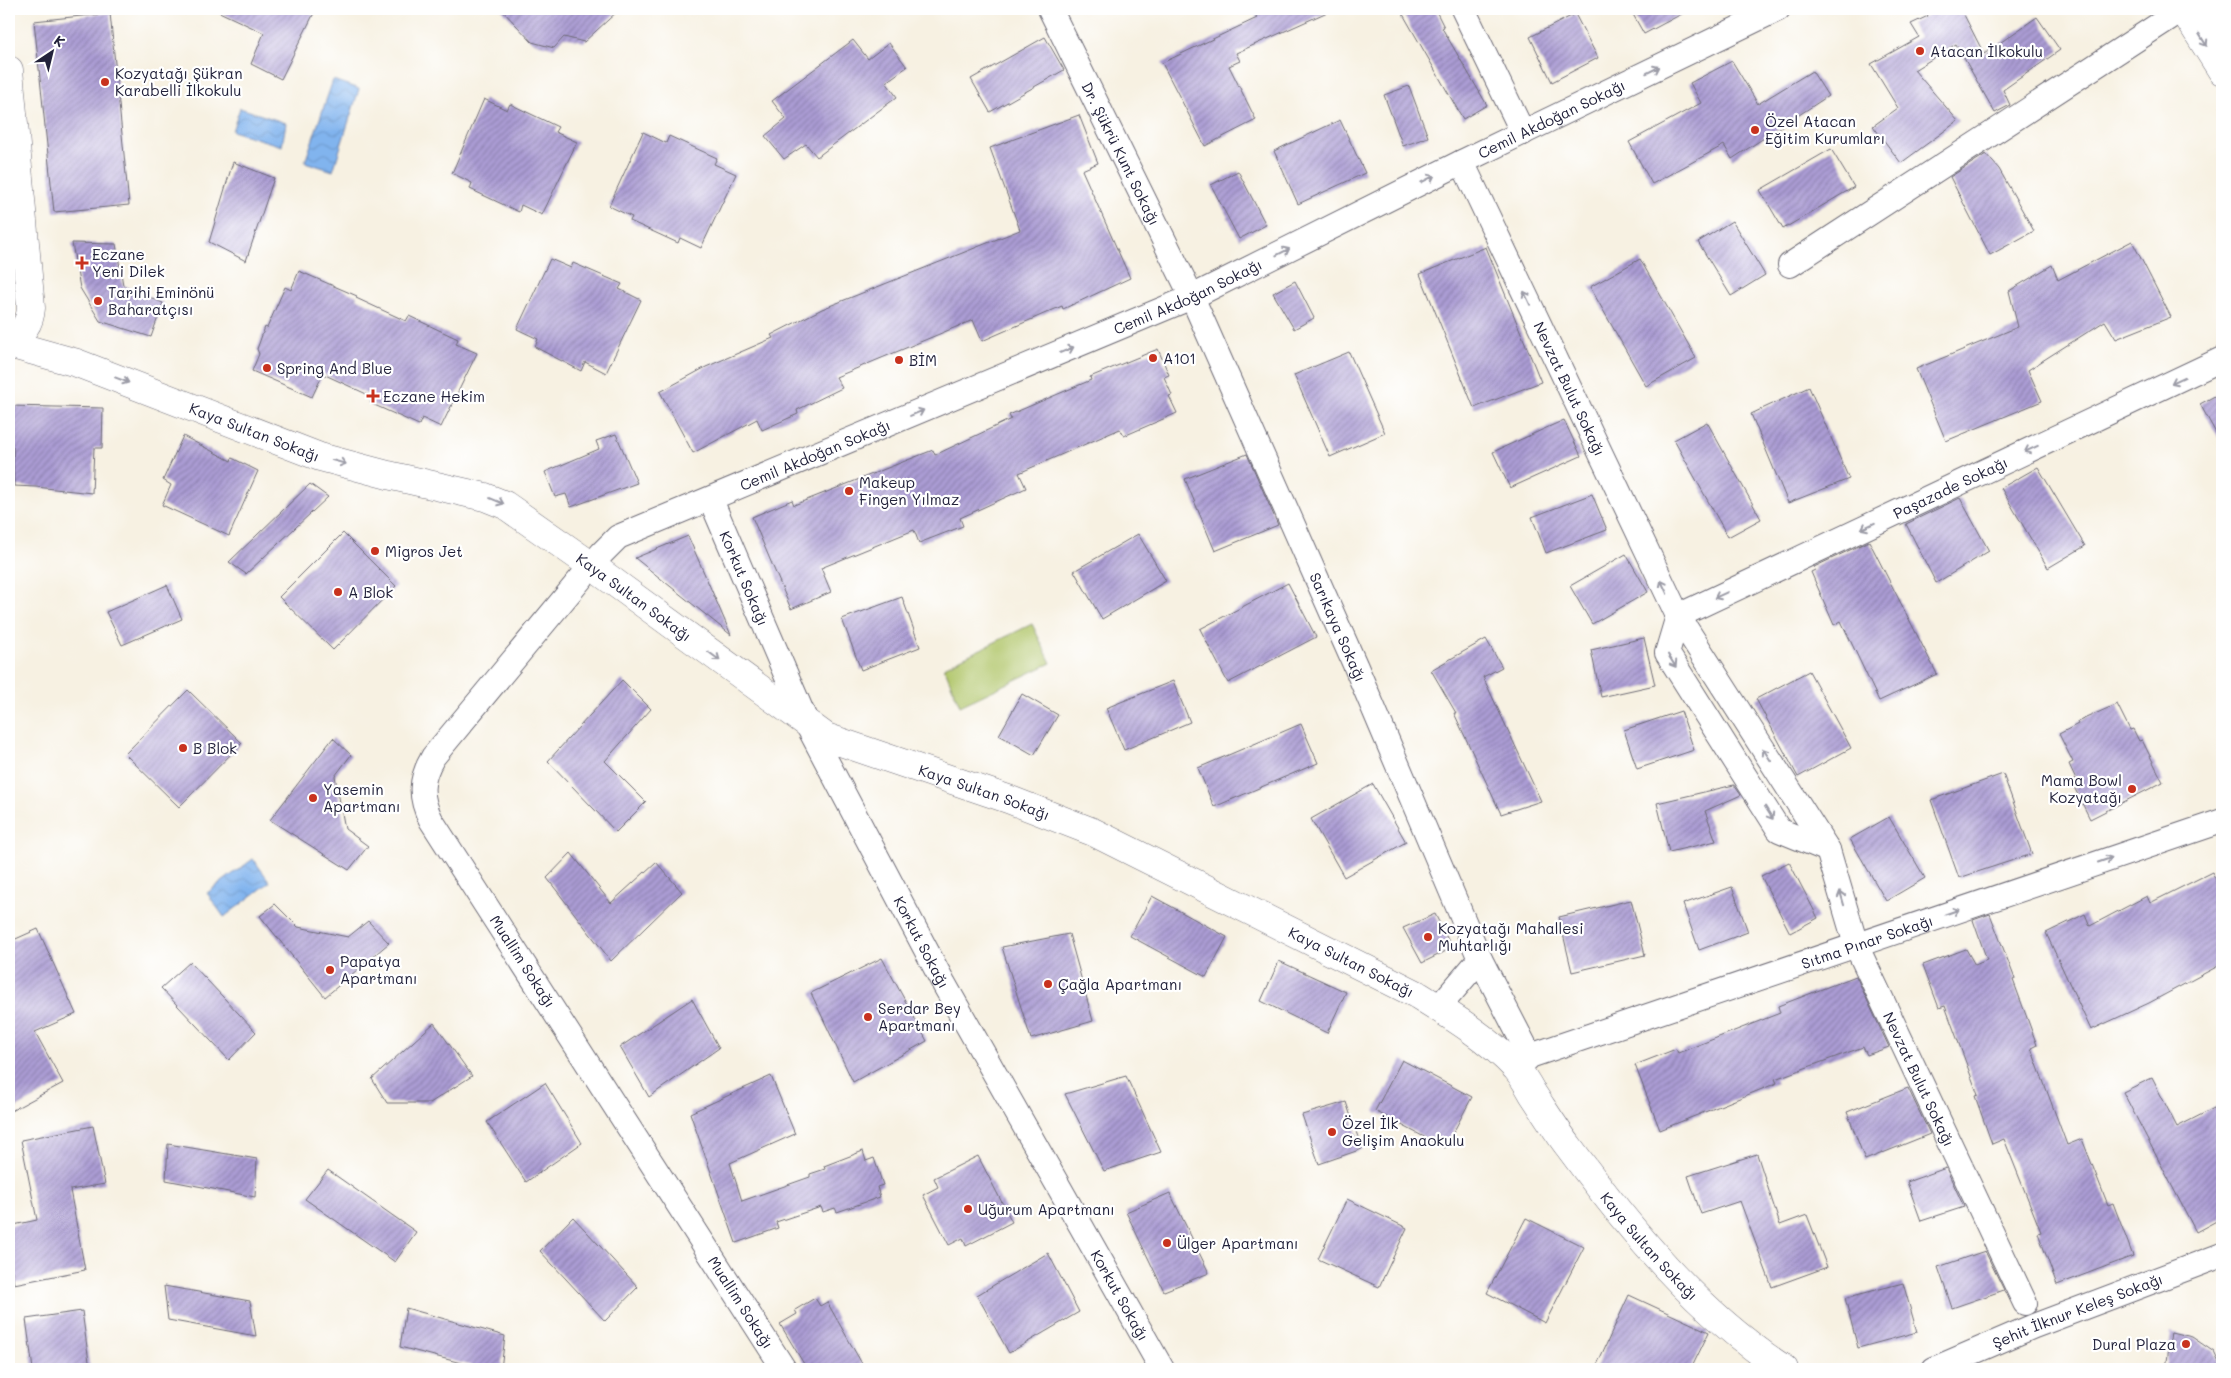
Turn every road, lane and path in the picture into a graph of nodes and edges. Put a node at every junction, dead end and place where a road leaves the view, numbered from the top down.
1 (1050, 9) edge
2 (1463, 9) edge
3 (1778, 9) edge
4 (2183, 9) edge
5 (2212, 9) edge
6 (2222, 25) edge
7 (9, 70) edge
8 (2222, 71) edge
9 (1523, 133) junction
10 (1462, 162) junction
11 (9, 249) edge
12 (1790, 265) dead end
13 (1192, 297) junction
14 (29, 320) junction
15 (9, 339) edge
16 (9, 344) edge
17 (2222, 359) edge
18 (84, 365) junction
19 (711, 500) junction
20 (592, 566) junction
21 (1678, 616) junction
22 (808, 726) junction
23 (2222, 820) edge
24 (1856, 945) junction
25 (1480, 959) junction
26 (1438, 1008) junction
27 (1523, 1063) junction
28 (2222, 1255) edge
29 (2025, 1303) dead end
30 (784, 1369) edge
31 (1162, 1369) edge
32 (1784, 1369) edge
33 (1934, 1369) edge

1 - 13 street, Dr. Şükrü Kunt Sokağı
2 - 9 street
9 -> 3 street, Cemil Akdoğan Sokağı
4 -> 8 street
4 - 12 street
5 - 6 street
7 - 14 street
9 - 10 street, Cemil Akdoğan Sokağı
13 -> 10 street, Cemil Akdoğan Sokağı
21 -> 10 street, Nevzat Bulut Sokağı
11 - 14 street, Kaya Sultan Sokağı
19 -> 13 street, Cemil Akdoğan Sokağı
13 - 25 street, Sarıkaya Sokağı
14 - 15 street
14 - 18 street, Kaya Sultan Sokağı
16 - 18 street, Kaya Sultan Sokağı
17 -> 21 street, Paşazade Sokağı
18 -> 20 street, Kaya Sultan Sokağı
19 - 20 street, Cemil Akdoğan Sokağı
19 - 22 street, Korkut Sokağı
20 -> 22 street, Kaya Sultan Sokağı
20 - 30 street, Muallim Sokağı
24 -> 21 street, Nevzat Bulut Sokağı
22 - 26 street, Kaya Sultan Sokağı
22 - 31 street, Korkut Sokağı
24 -> 23 street, Sıtma Pınar Sokağı
24 - 27 street, Sıtma Pınar Sokağı
24 - 29 street, Nevzat Bulut Sokağı
25 - 26 street
25 - 27 street, Sarıkaya Sokağı
26 - 27 street, Kaya Sultan Sokağı
27 - 32 street, Kaya Sultan Sokağı
28 - 33 street, Şehit İlknur Keleş Sokağı

